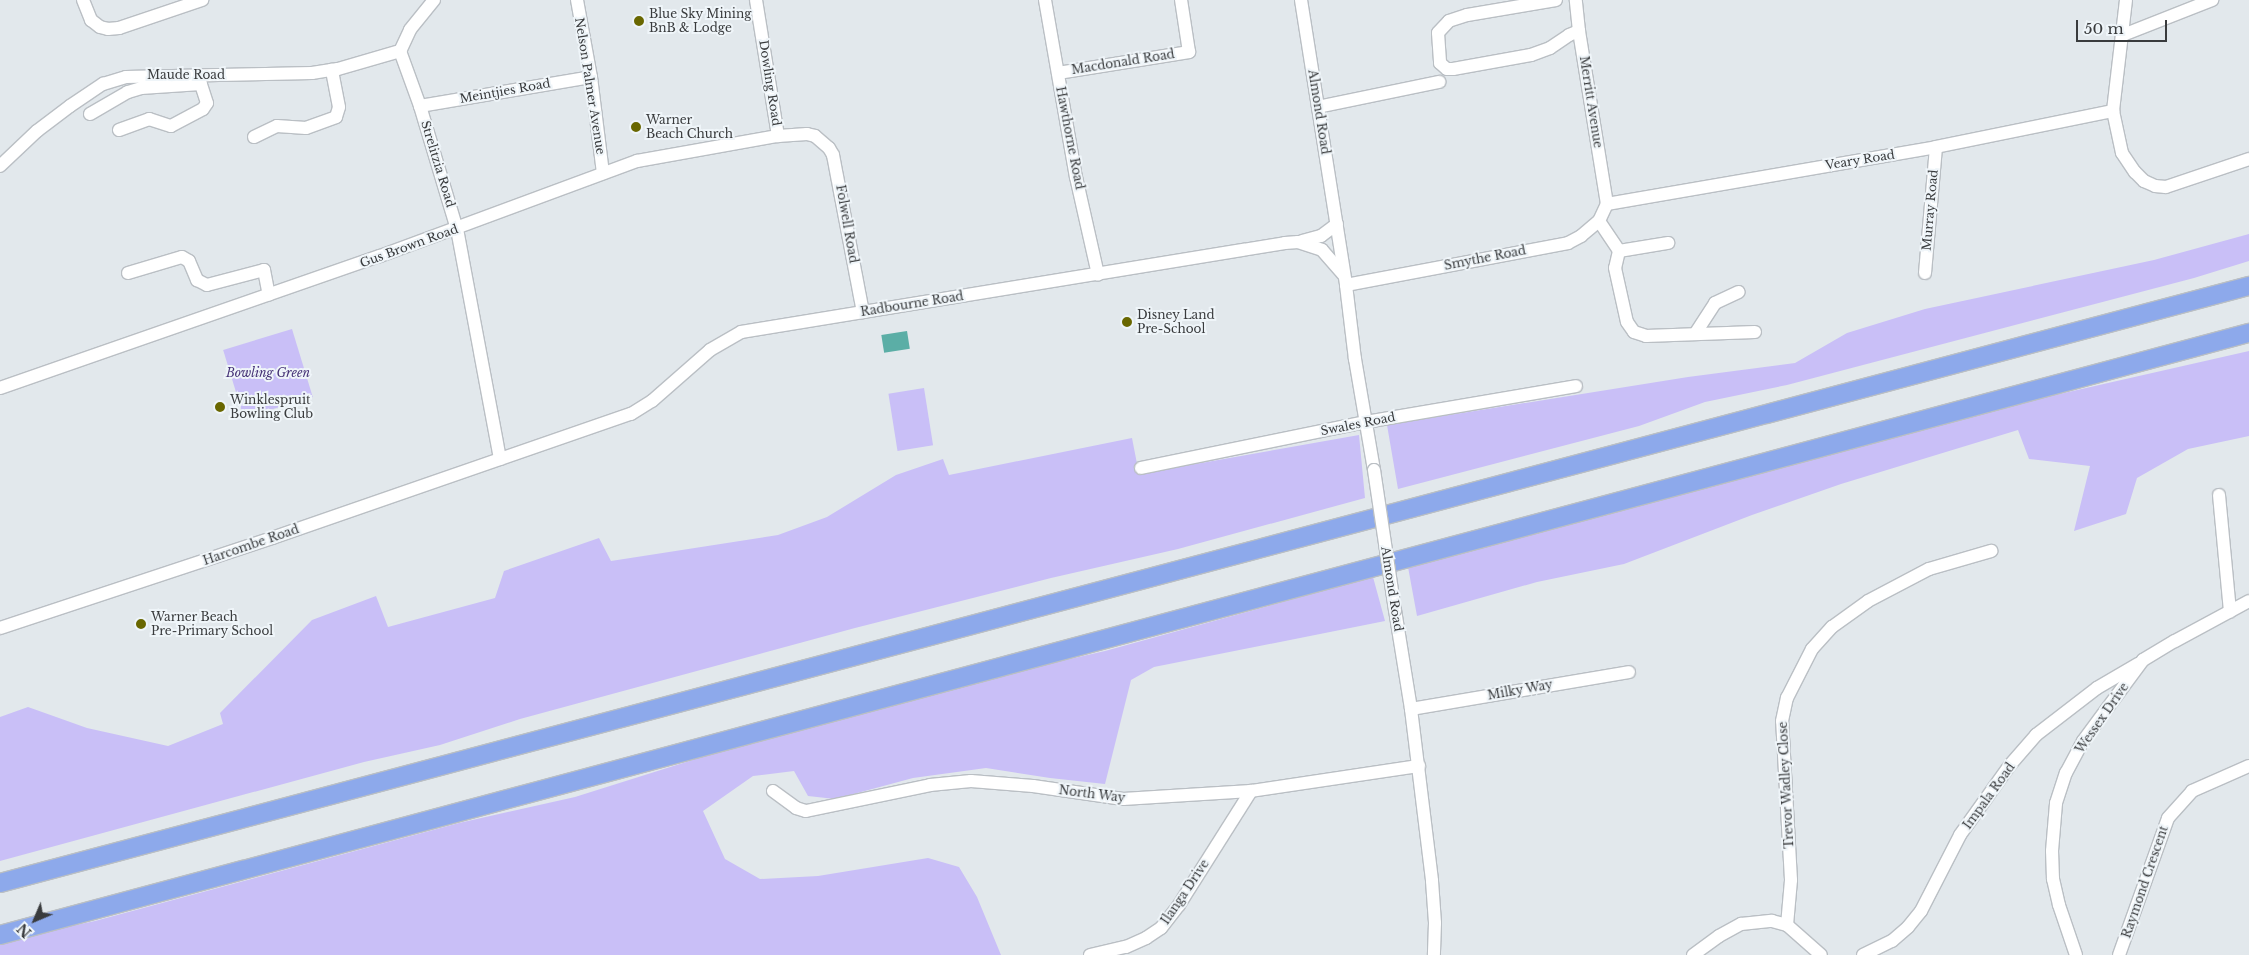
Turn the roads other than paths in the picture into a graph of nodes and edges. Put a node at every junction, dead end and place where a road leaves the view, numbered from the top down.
1 (83, 0) edge
2 (202, 0) edge
3 (434, 0) edge
4 (576, 0) edge
5 (756, 0) edge
6 (1045, 0) edge
7 (1180, 0) edge
8 (1301, 0) edge
9 (1556, 0) edge
10 (1579, 0) edge
11 (2126, 0) edge
12 (2212, 0) edge
13 (1579, 31) junction
14 (2123, 36) junction
15 (400, 51) junction
16 (332, 70) junction
17 (1058, 73) junction
18 (591, 76) junction
19 (199, 79) junction
20 (1439, 82) dead end
21 (420, 106) junction
22 (1318, 107) junction
23 (2113, 111) junction
24 (90, 114) dead end
25 (119, 130) dead end
26 (778, 136) junction
27 (254, 137) dead end
28 (822, 141) joint
29 (1936, 147) junction
30 (2249, 160) edge
31 (0, 166) edge
32 (603, 173) junction
33 (1607, 204) junction
34 (1599, 221) junction
35 (1337, 224) junction
36 (457, 229) junction
37 (1298, 242) junction
38 (1668, 243) dead end
39 (1619, 251) junction
40 (128, 273) dead end
41 (1925, 273) dead end
42 (1098, 275) junction
43 (2249, 278) edge
44 (1345, 280) junction
45 (2249, 286) edge
46 (1739, 292) dead end
47 (269, 295) junction
48 (2214, 296) junction
49 (863, 312) junction
50 (1755, 332) dead end
51 (2249, 333) edge
52 (1695, 334) junction
53 (1576, 386) dead end
54 (0, 388) edge
55 (1366, 422) junction
56 (500, 458) junction
57 (1141, 468) dead end
58 (2219, 495) dead end
59 (1991, 551) dead end
60 (2249, 601) edge
61 (2230, 611) junction
62 (0, 628) edge
63 (2143, 660) junction
64 (1629, 672) dead end
65 (1411, 709) junction
66 (1418, 766) junction
67 (2249, 766) edge
68 (773, 791) dead end
69 (1251, 791) junction
70 (0, 883) edge
71 (1787, 925) junction
72 (0, 935) edge
73 (1090, 955) edge
74 (1434, 955) edge
75 (1693, 955) edge
76 (1821, 955) edge
77 (1863, 955) edge
78 (2076, 955) edge
79 (2119, 955) edge

1 - 2 street
3 - 15 street
4 - 18 street, Nelson Palmer Avenue
5 - 26 street, Dowling Road
6 - 17 street, Hawthorne Road
7 - 17 street, Macdonald Road
8 - 22 street, Almond Road
9 - 13 street
10 - 13 street, Merritt Avenue
11 - 14 street
12 - 14 street
13 - 33 street, Merritt Avenue
14 - 23 street
15 - 16 street, Maude Road
15 - 21 street, Strelitzia Road
16 - 19 street, Maude Road
16 - 27 street
17 - 42 street, Hawthorne Road
18 - 21 street, Meintjies Road
18 - 32 street, Nelson Palmer Avenue
19 - 24 street
19 - 25 street
19 - 31 street, Maude Road
20 - 22 street
21 - 36 street, Strelitzia Road
22 - 35 street, Almond Road
23 - 29 street, Veary Road
23 - 30 street
26 - 28 street, Gus Brown Road
26 - 32 street, Gus Brown Road
28 - 49 street, Folwell Road
29 - 33 street, Veary Road
29 - 41 street, Murray Road
32 - 36 street, Gus Brown Road
33 - 34 street, Smythe Road
34 - 39 street
34 - 44 street, Smythe Road
35 - 37 street
35 - 44 street, Almond Road
36 - 47 street, Gus Brown Road
36 - 56 street, Strelitzia Road
37 - 42 street, Radbourne Road
37 - 44 street, Radbourne Road
38 - 39 street
39 - 52 street
40 - 47 street
42 - 49 street, Radbourne Road
43 - 48 highway
44 - 55 street, Almond Road
45 - 48 highway
46 - 52 street
47 - 54 street, Gus Brown Road
48 - 70 highway
49 - 56 street, Radbourne Road
50 - 52 street
51 - 72 highway
53 - 55 street, Swales Road
55 - 57 street, Swales Road
55 - 65 street, Almond Road, bridge
56 - 62 street, Harcombe Road
58 - 61 street
59 - 71 street, Trevor Wadley Close
60 - 61 street, Wessex Drive
61 - 63 street, Wessex Drive
63 - 77 street, Impala Road
63 - 78 street, Wessex Drive
64 - 65 street, Milky Way
65 - 66 street, Almond Road
66 - 69 street, North Way
66 - 74 street, Almond Road
67 - 79 street, Raymond Crescent
68 - 69 street, North Way
69 - 73 street, Ilanga Drive
71 - 75 street
71 - 76 street

